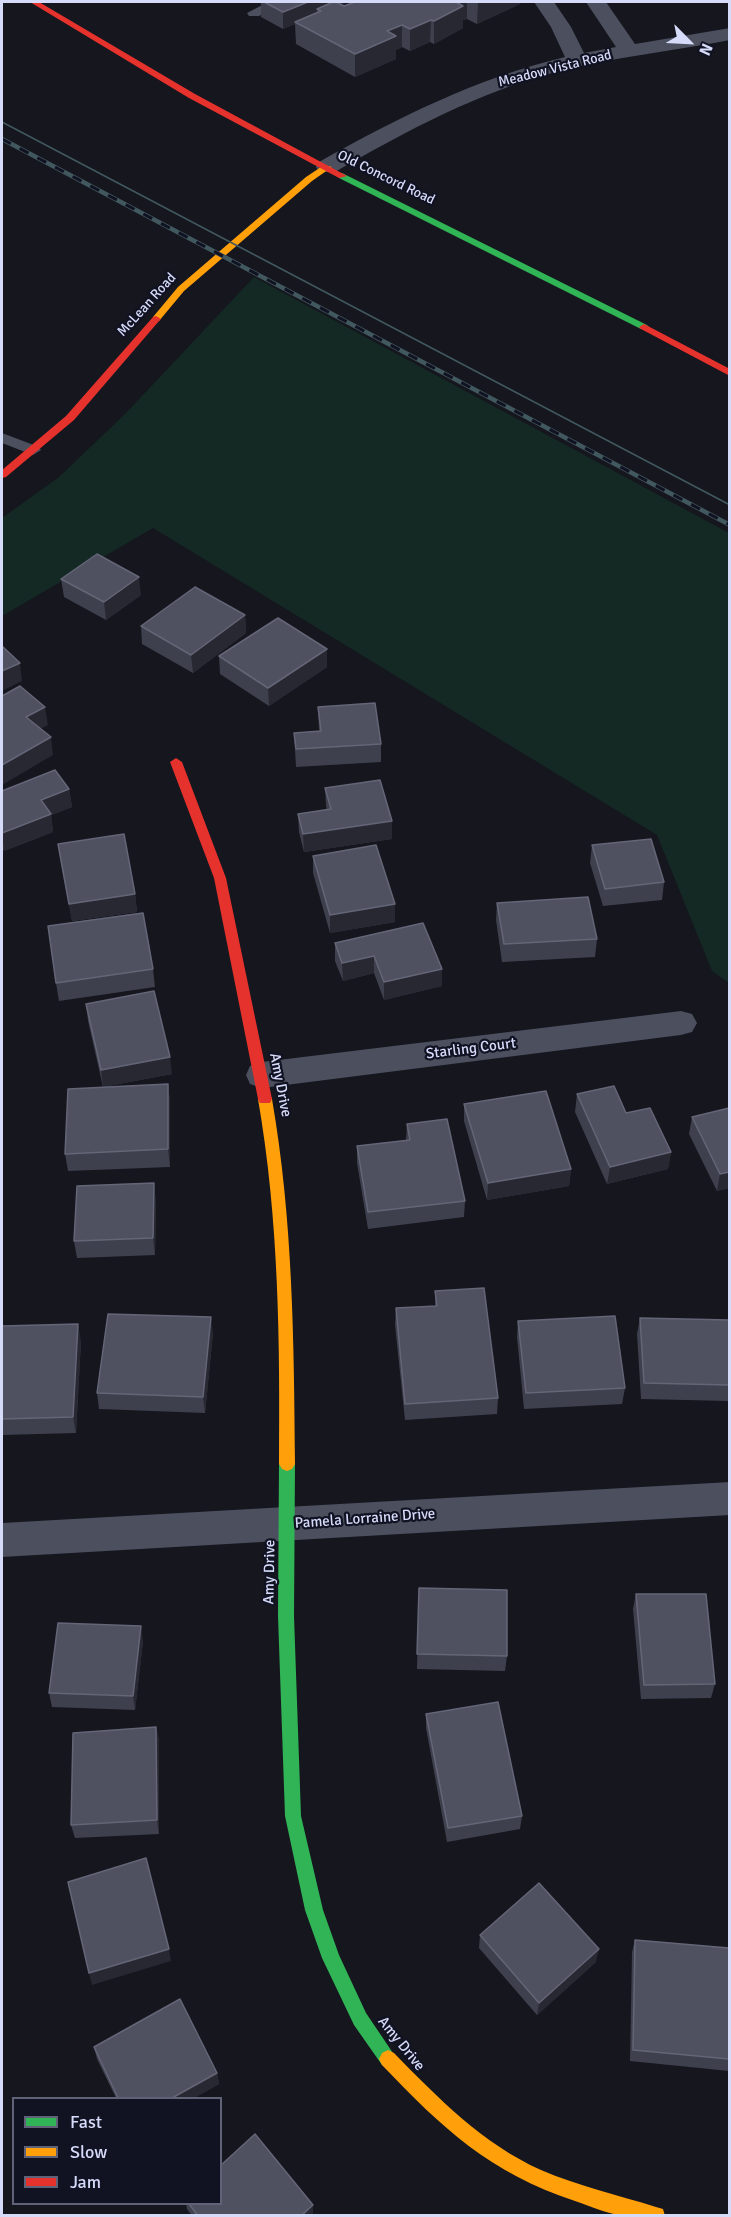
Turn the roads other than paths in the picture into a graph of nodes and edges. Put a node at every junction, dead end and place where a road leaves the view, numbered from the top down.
1 (34, 2) edge
2 (277, 2) edge
3 (544, 2) edge
4 (596, 2) edge
5 (255, 13) dead end
6 (729, 34) edge
7 (629, 50) junction
8 (577, 61) junction
9 (327, 167) junction
10 (729, 373) edge
11 (2, 438) edge
12 (33, 450) junction
13 (2, 475) edge
14 (176, 762) dead end
15 (681, 1023) dead end
16 (262, 1075) junction
17 (729, 1498) edge
18 (287, 1524) junction
19 (2, 1540) edge
20 (656, 2216) edge

1 - 9 street, Old Concord Road
2 - 5 lane
3 - 8 street
4 - 7 street
6 - 7 street, Meadow Vista Road
7 - 8 street, Meadow Vista Road
8 - 9 street, Meadow Vista Road
9 - 10 street, Old Concord Road
9 - 12 street, McLean Road
11 - 12 lane
12 - 13 street, McLean Road
14 - 16 street, Amy Drive
15 - 16 street, Starling Court
16 - 18 street, Amy Drive
17 - 18 street, Pamela Lorraine Drive
18 - 19 street, Pamela Lorraine Drive
18 - 20 street, Amy Drive

